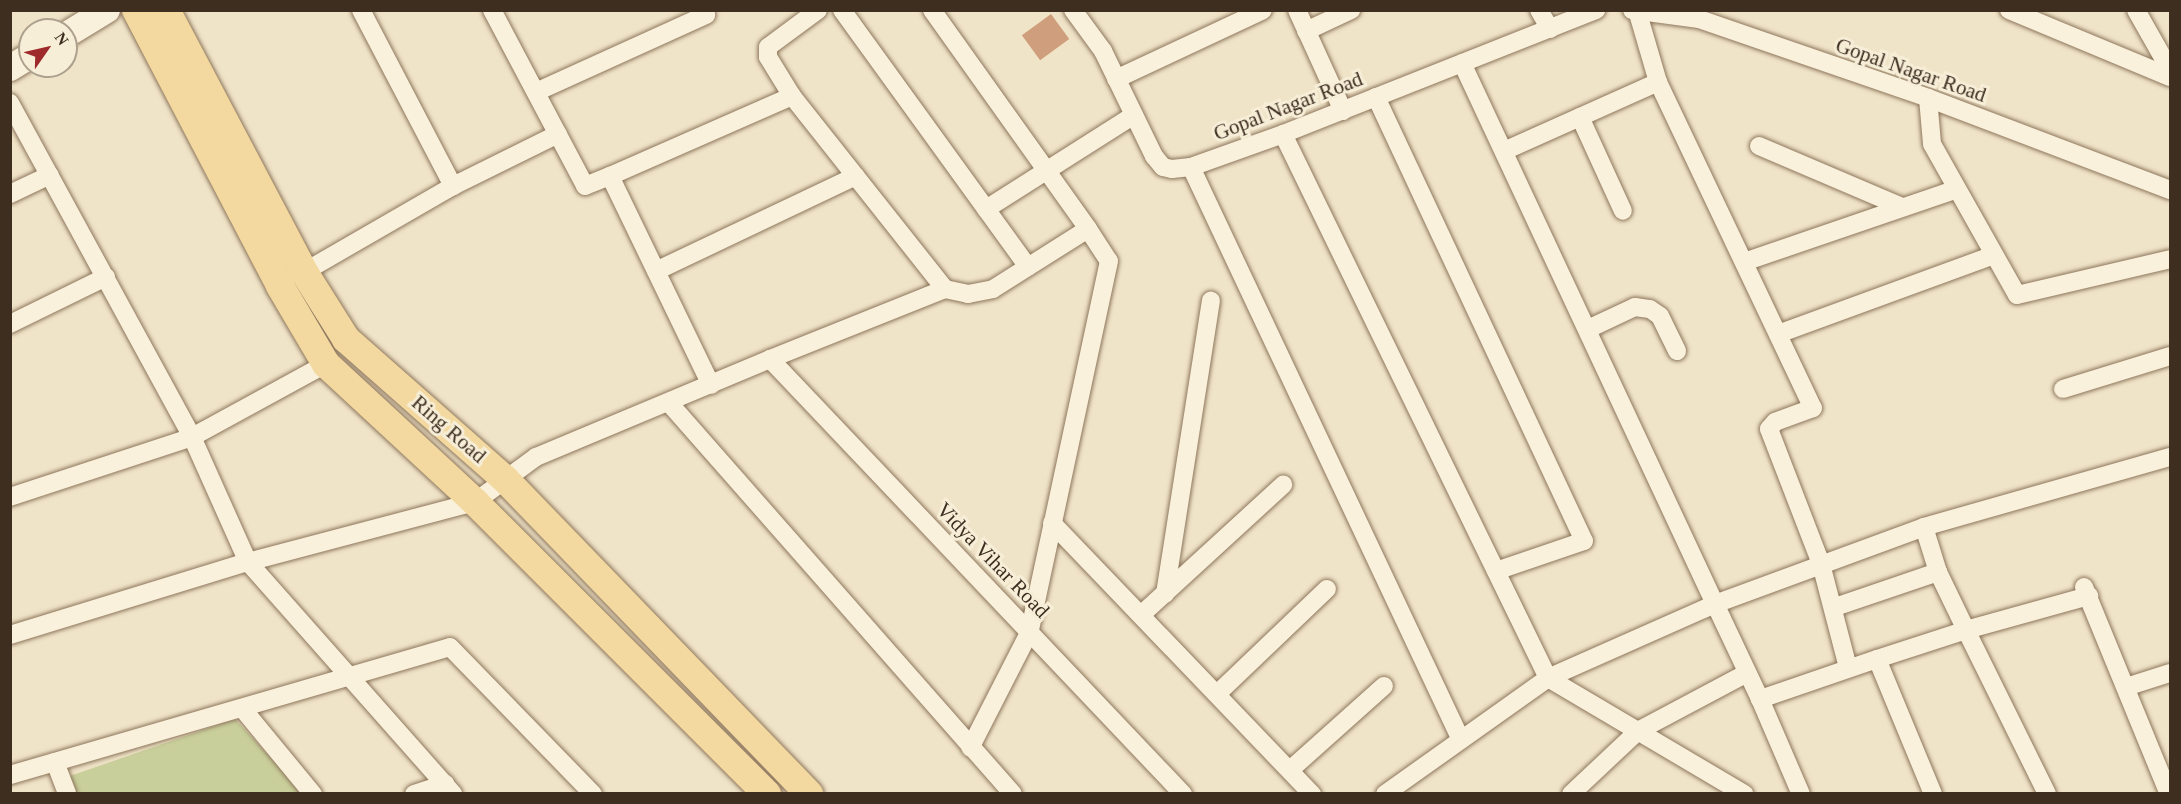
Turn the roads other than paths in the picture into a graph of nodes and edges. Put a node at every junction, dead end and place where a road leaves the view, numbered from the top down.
1 (107, 10) edge
2 (136, 10) edge
3 (166, 10) edge
4 (361, 10) edge
5 (492, 10) edge
6 (818, 10) edge
7 (842, 10) edge
8 (932, 10) edge
9 (1073, 10) edge
10 (1263, 10) edge
11 (1297, 10) edge
12 (1351, 10) edge
13 (1539, 10) edge
14 (1596, 10) edge
15 (1632, 10) edge
16 (1716, 10) edge
17 (2009, 10) edge
18 (2136, 10) edge
19 (1637, 11) edge
20 (705, 15) dead end
21 (1699, 19) junction
22 (78, 28) edge
23 (1550, 29) junction
24 (1306, 31) junction
25 (1462, 63) junction
26 (2170, 70) edge
27 (2170, 77) edge
28 (1116, 79) junction
29 (1658, 82) junction
30 (536, 92) junction
31 (792, 96) junction
32 (1376, 98) junction
33 (1928, 98) junction
34 (10, 103) edge
35 (1343, 111) junction
36 (1134, 115) junction
37 (1580, 117) junction
38 (558, 134) junction
39 (1283, 134) junction
40 (1759, 146) dead end
41 (1504, 151) junction
42 (1191, 167) junction
43 (1046, 170) junction
44 (50, 175) junction
45 (610, 176) junction
46 (856, 176) junction
47 (453, 186) junction
48 (1957, 189) junction
49 (2170, 190) edge
50 (10, 194) edge
51 (1900, 206) junction
52 (986, 209) junction
53 (1623, 211) dead end
54 (1088, 230) junction
55 (1994, 255) junction
56 (2170, 259) edge
57 (1744, 262) junction
58 (1028, 267) junction
59 (656, 271) junction
60 (304, 272) junction
61 (106, 277) junction
62 (945, 289) junction
63 (1211, 301) dead end
64 (10, 324) edge
65 (1588, 329) junction
66 (1778, 334) junction
67 (1677, 351) dead end
68 (2170, 356) edge
69 (770, 359) junction
70 (326, 364) junction
71 (711, 385) junction
72 (2063, 390) dead end
73 (670, 404) junction
74 (192, 437) junction
75 (2170, 457) edge
76 (505, 478) junction
77 (1283, 485) dead end
78 (10, 497) edge
79 (475, 502) junction
80 (1052, 523) junction
81 (1924, 527) junction
82 (248, 562) junction
83 (1821, 564) junction
84 (1496, 571) junction
85 (1938, 572) junction
86 (1327, 589) dead end
87 (1164, 594) junction
88 (1715, 604) junction
89 (1835, 607) junction
90 (1141, 615) junction
91 (1966, 630) junction
92 (1030, 631) junction
93 (10, 635) edge
94 (1876, 659) junction
95 (1848, 668) junction
96 (1747, 673) junction
97 (2170, 673) edge
98 (350, 677) junction
99 (1548, 678) junction
100 (1384, 686) dead end
101 (2126, 687) junction
102 (1216, 694) junction
103 (1760, 699) junction
104 (242, 708) junction
105 (1638, 731) junction
106 (1461, 740) junction
107 (970, 748) junction
108 (55, 762) junction
109 (1290, 770) junction
110 (10, 775) edge
111 (449, 789) edge
112 (67, 794) edge
113 (313, 794) edge
114 (414, 794) edge
115 (593, 794) edge
116 (767, 794) edge
117 (809, 794) edge
118 (1013, 794) edge
119 (1183, 794) edge
120 (1312, 794) edge
121 (1385, 794) edge
122 (1571, 794) edge
123 (1744, 794) edge
124 (1801, 794) edge
125 (1933, 794) edge
126 (2047, 794) edge
127 (2169, 794) edge

1 - 22 street
2 - 70 main road, Ring Road
3 - 60 main road, Ring Road
4 - 47 street
5 - 30 street
6 - 31 street
7 - 52 street
8 - 43 street
9 - 28 street, Gopal Nagar Road
10 - 28 street
11 - 24 street
12 - 24 street
13 - 23 street
14 - 23 street, Gopal Nagar Road
15 - 19 street, Gopal Nagar Road
16 - 21 street
17 - 27 street
18 - 26 street
19 - 21 street, Gopal Nagar Road
19 - 29 street
20 - 30 street
21 - 33 street, Gopal Nagar Road
23 - 25 street, Gopal Nagar Road
24 - 35 street
25 - 32 street, Gopal Nagar Road
25 - 41 street
28 - 36 street, Gopal Nagar Road
29 - 37 street
29 - 57 street
30 - 38 street
31 - 45 street
31 - 46 street
32 - 35 street, Gopal Nagar Road
32 - 84 street
33 - 48 street
33 - 49 street, Gopal Nagar Road
34 - 44 street
35 - 39 street, Gopal Nagar Road
36 - 42 street, Gopal Nagar Road
36 - 43 street
37 - 41 street
37 - 53 street
38 - 45 street
38 - 47 street
39 - 42 street, Gopal Nagar Road
39 - 84 street
40 - 51 street
41 - 65 street
42 - 106 street
43 - 52 street
43 - 54 street
44 - 50 street
44 - 61 street
45 - 59 street
46 - 59 street
46 - 62 street
47 - 60 street
48 - 51 street
48 - 55 street
51 - 57 street
52 - 58 street
54 - 58 street
54 - 80 street
55 - 56 street
55 - 66 street
57 - 66 street
58 - 62 street
59 - 71 street
60 - 76 main road, Ring Road
61 - 64 street
61 - 74 street
62 - 69 street
63 - 87 street
65 - 67 street
65 - 88 street
66 - 83 street
68 - 72 street
69 - 71 street
69 - 92 street, Vidya Vihar Road
70 - 74 street
70 - 79 main road, Ring Road
71 - 73 street
73 - 76 street
73 - 107 street
74 - 78 street
74 - 82 street
75 - 81 street
76 - 79 street
76 - 117 main road, Ring Road
77 - 87 street
79 - 82 street
79 - 116 main road, Ring Road
80 - 90 street
80 - 92 street
81 - 83 street
81 - 85 street
82 - 93 street
82 - 98 street
83 - 88 street
83 - 89 street
84 - 99 street
85 - 89 street
85 - 91 street
86 - 102 street
87 - 90 street
88 - 96 street
88 - 99 street
89 - 95 street
90 - 102 street
91 - 94 street
91 - 101 street
91 - 126 street
92 - 107 street
92 - 119 street, Vidya Vihar Road
94 - 95 street
94 - 125 street
95 - 103 street
96 - 103 street
96 - 105 street
97 - 101 street
98 - 104 street
98 - 111 street
98 - 115 street
99 - 105 street
99 - 106 street
100 - 109 street
101 - 127 street
102 - 109 street
103 - 124 street
104 - 108 street
104 - 113 street
105 - 122 street
105 - 123 street
106 - 121 street
107 - 118 street
108 - 110 street
108 - 112 street
109 - 120 street
111 - 114 street

